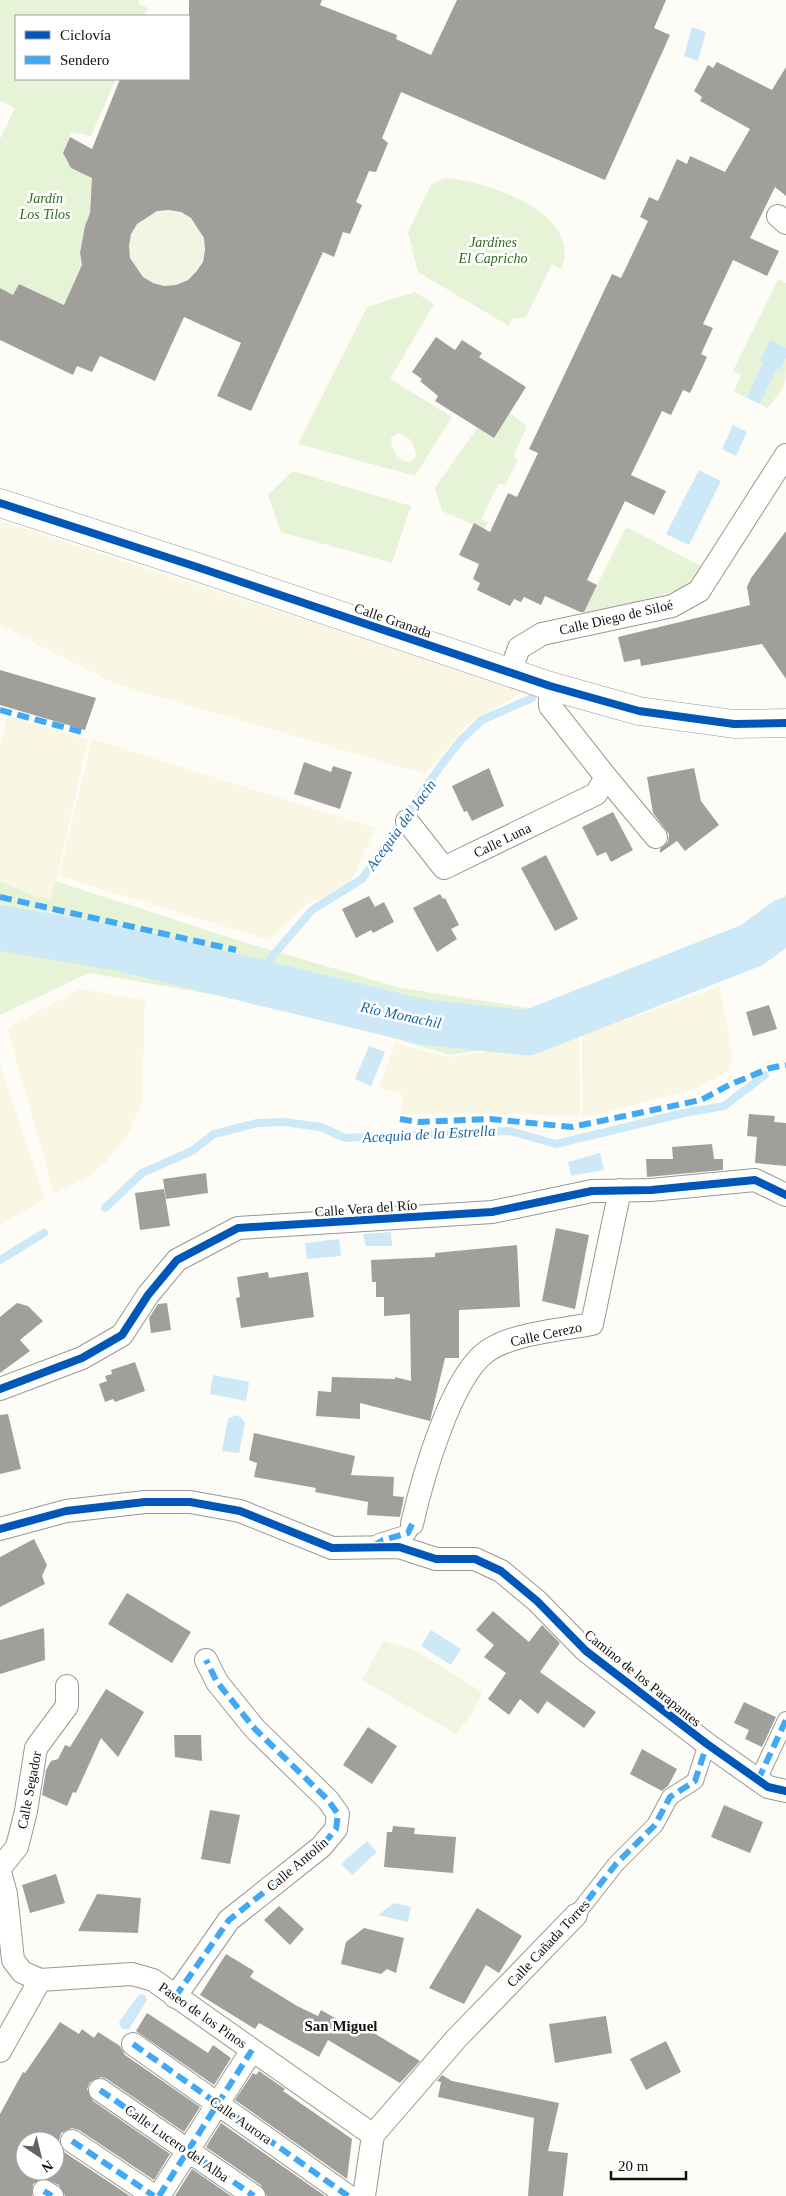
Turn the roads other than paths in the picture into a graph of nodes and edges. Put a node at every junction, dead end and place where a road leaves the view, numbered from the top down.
1 (786, 455) edge
2 (0, 503) edge
3 (510, 672) junction
4 (550, 686) junction
5 (786, 723) edge
6 (606, 777) junction
7 (407, 821) dead end
8 (656, 838) dead end
9 (620, 1190) junction
10 (786, 1195) edge
11 (0, 1388) edge
12 (412, 1524) joint
13 (0, 1529) edge
14 (370, 1548) junction
15 (206, 1660) dead end
16 (67, 1686) dead end
17 (786, 1720) edge
18 (707, 1744) junction
19 (758, 1780) junction
20 (786, 1791) edge
21 (0, 1868) edge
22 (0, 1872) edge
23 (576, 1916) joint
24 (40, 1980) junction
25 (175, 1997) junction
26 (133, 2044) dead end
27 (252, 2050) junction
28 (0, 2051) edge
29 (100, 2090) dead end
30 (218, 2104) junction
31 (373, 2135) junction
32 (72, 2141) dead end
33 (188, 2152) junction
34 (154, 2196) edge
35 (159, 2196) edge
36 (254, 2196) edge
37 (348, 2196) edge
38 (364, 2196) edge

1 - 3 street, Calle Diego de Siloé
2 - 3 street, Calle Granada
3 - 4 street, Calle Granada
4 - 5 street, Calle Granada
4 - 6 street
6 - 7 street, Calle Luna
6 - 8 street
9 - 10 street, Calle Vera del Río
9 - 11 street, Calle Vera del Río
9 - 12 street, Calle Cerezo
12 - 14 street, Calle Cerezo
13 - 14 street, Camino de los Parapantes
14 - 18 street, Camino de los Parapantes
15 - 25 street, Calle Antolín
16 - 21 street, Calle Segador
17 - 19 street
18 - 19 street, Camino de los Parapantes
18 - 23 street, Calle Cañada Torres
19 - 20 street, Camino de los Parapantes
22 - 24 street
23 - 31 street, Calle Cañada Torres
24 - 25 street, Paseo de los Pinos
24 - 28 street
25 - 27 street, Paseo de los Pinos
26 - 30 street, Calle Aurora
27 - 30 street
27 - 31 street, Paseo de los Pinos
29 - 33 street, Calle Lucero del Alba
30 - 33 street
30 - 37 street, Calle Aurora
31 - 38 street
32 - 34 street
33 - 35 street
33 - 36 street, Calle Lucero del Alba

